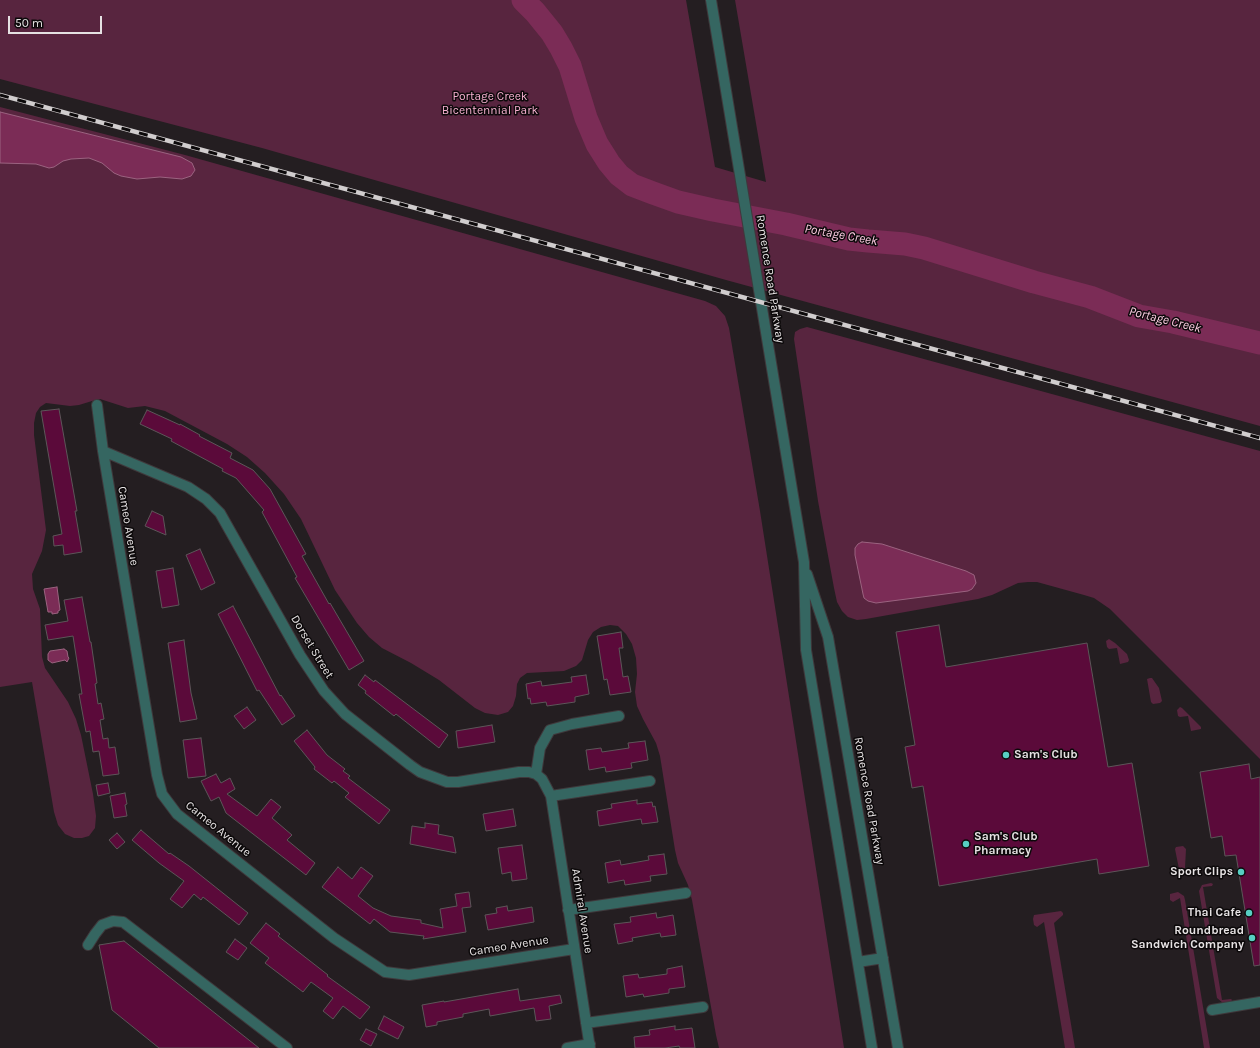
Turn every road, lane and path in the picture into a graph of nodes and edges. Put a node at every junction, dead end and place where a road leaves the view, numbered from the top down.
1 (711, 0) edge
2 (97, 405) dead end
3 (103, 451) junction
4 (804, 562) junction
5 (619, 716) dead end
6 (539, 777) junction
7 (650, 781) dead end
8 (551, 796) junction
9 (686, 893) dead end
10 (568, 910) junction
11 (88, 945) dead end
12 (574, 949) junction
13 (883, 958) junction
14 (858, 962) junction
15 (1260, 1002) edge
16 (703, 1007) dead end
17 (1212, 1010) dead end
18 (586, 1024) junction
19 (590, 1046) edge
20 (287, 1048) edge
21 (567, 1048) edge
22 (872, 1048) edge
23 (898, 1048) edge

1 - 4 street, Romence Road Parkway
2 - 3 street, Cameo Avenue
3 - 6 street, Dorset Street
3 - 12 street, Cameo Avenue
4 - 13 street, Romence Road Parkway
4 - 14 street, Romence Road Parkway
5 - 6 street
6 - 8 street, Admiral Avenue
7 - 8 street
8 - 10 street, Admiral Avenue
9 - 10 street
10 - 12 street, Admiral Avenue
11 - 20 street
12 - 18 street, Admiral Avenue
13 - 14 street
13 - 23 street, Romence Road Parkway
14 - 22 street, Romence Road Parkway
15 - 17 street
16 - 18 street
18 - 19 street, Admiral Avenue
19 - 21 street

